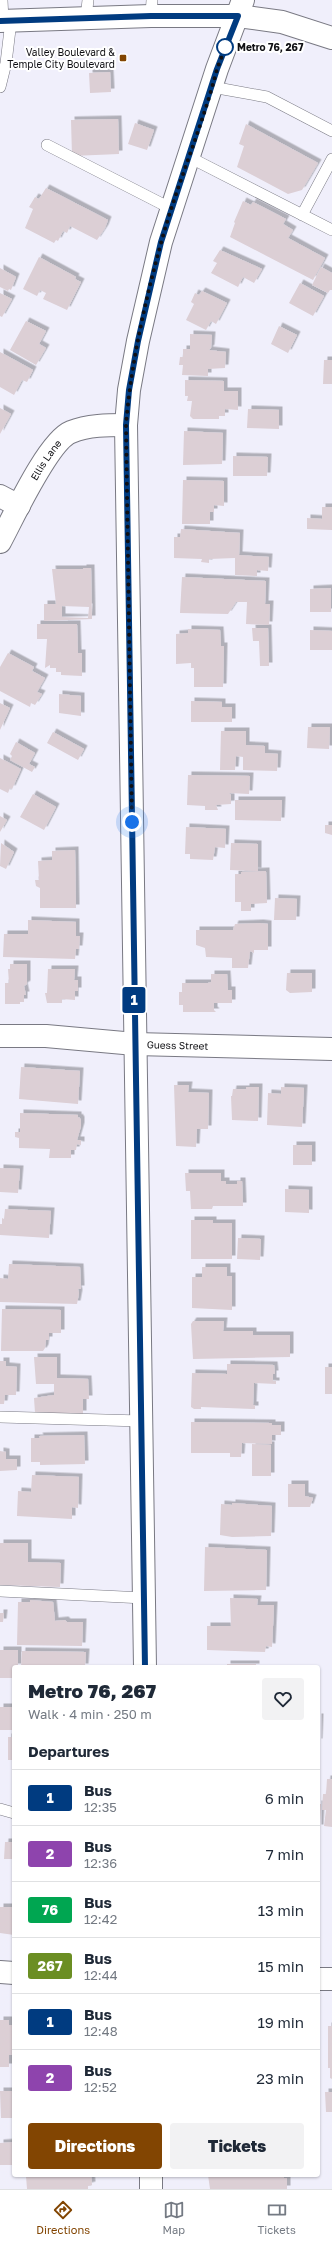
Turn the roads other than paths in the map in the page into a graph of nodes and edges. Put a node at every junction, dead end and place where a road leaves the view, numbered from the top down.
1 (151, 8) edge
2 (240, 8) edge
3 (87, 9) edge
4 (4, 16) edge
5 (332, 38) edge
6 (0, 87) edge
7 (212, 87) junction
8 (332, 131) edge
9 (47, 145) dead end
10 (189, 157) junction
11 (332, 159) edge
12 (172, 209) junction
13 (302, 215) junction
14 (332, 230) edge
15 (126, 425) junction
16 (0, 496) edge
17 (19, 506) junction
18 (0, 542) edge
19 (0, 1036) edge
20 (135, 1044) junction
21 (332, 1049) edge
22 (0, 1417) edge
23 (141, 1421) junction
24 (0, 1591) edge
25 (144, 1598) junction
26 (145, 1665) edge
27 (0, 1809) edge
28 (12, 1812) edge
29 (0, 1972) edge
30 (12, 1972) edge
31 (320, 1979) edge
32 (332, 1979) edge
33 (151, 2177) edge
34 (151, 2189) edge

1 - 2 main road
1 - 3 main road
2 - 5 main road
2 - 7 main road
3 - 4 main road
4 - 6 lane
7 - 8 lane
7 - 10 main road
9 - 12 lane
10 - 12 main road
10 - 13 lane
11 - 13 lane
12 - 15 main road
13 - 14 lane
15 - 17 main road, Ellis Lane
15 - 20 main road
16 - 17 main road
17 - 18 main road, Ellis Lane
19 - 20 main road, Guess Street
20 - 21 main road, Guess Street
20 - 23 main road
22 - 23 lane
23 - 25 main road
24 - 25 lane
25 - 26 main road
27 - 28 lane
29 - 30 main road
31 - 32 main road
33 - 34 main road

